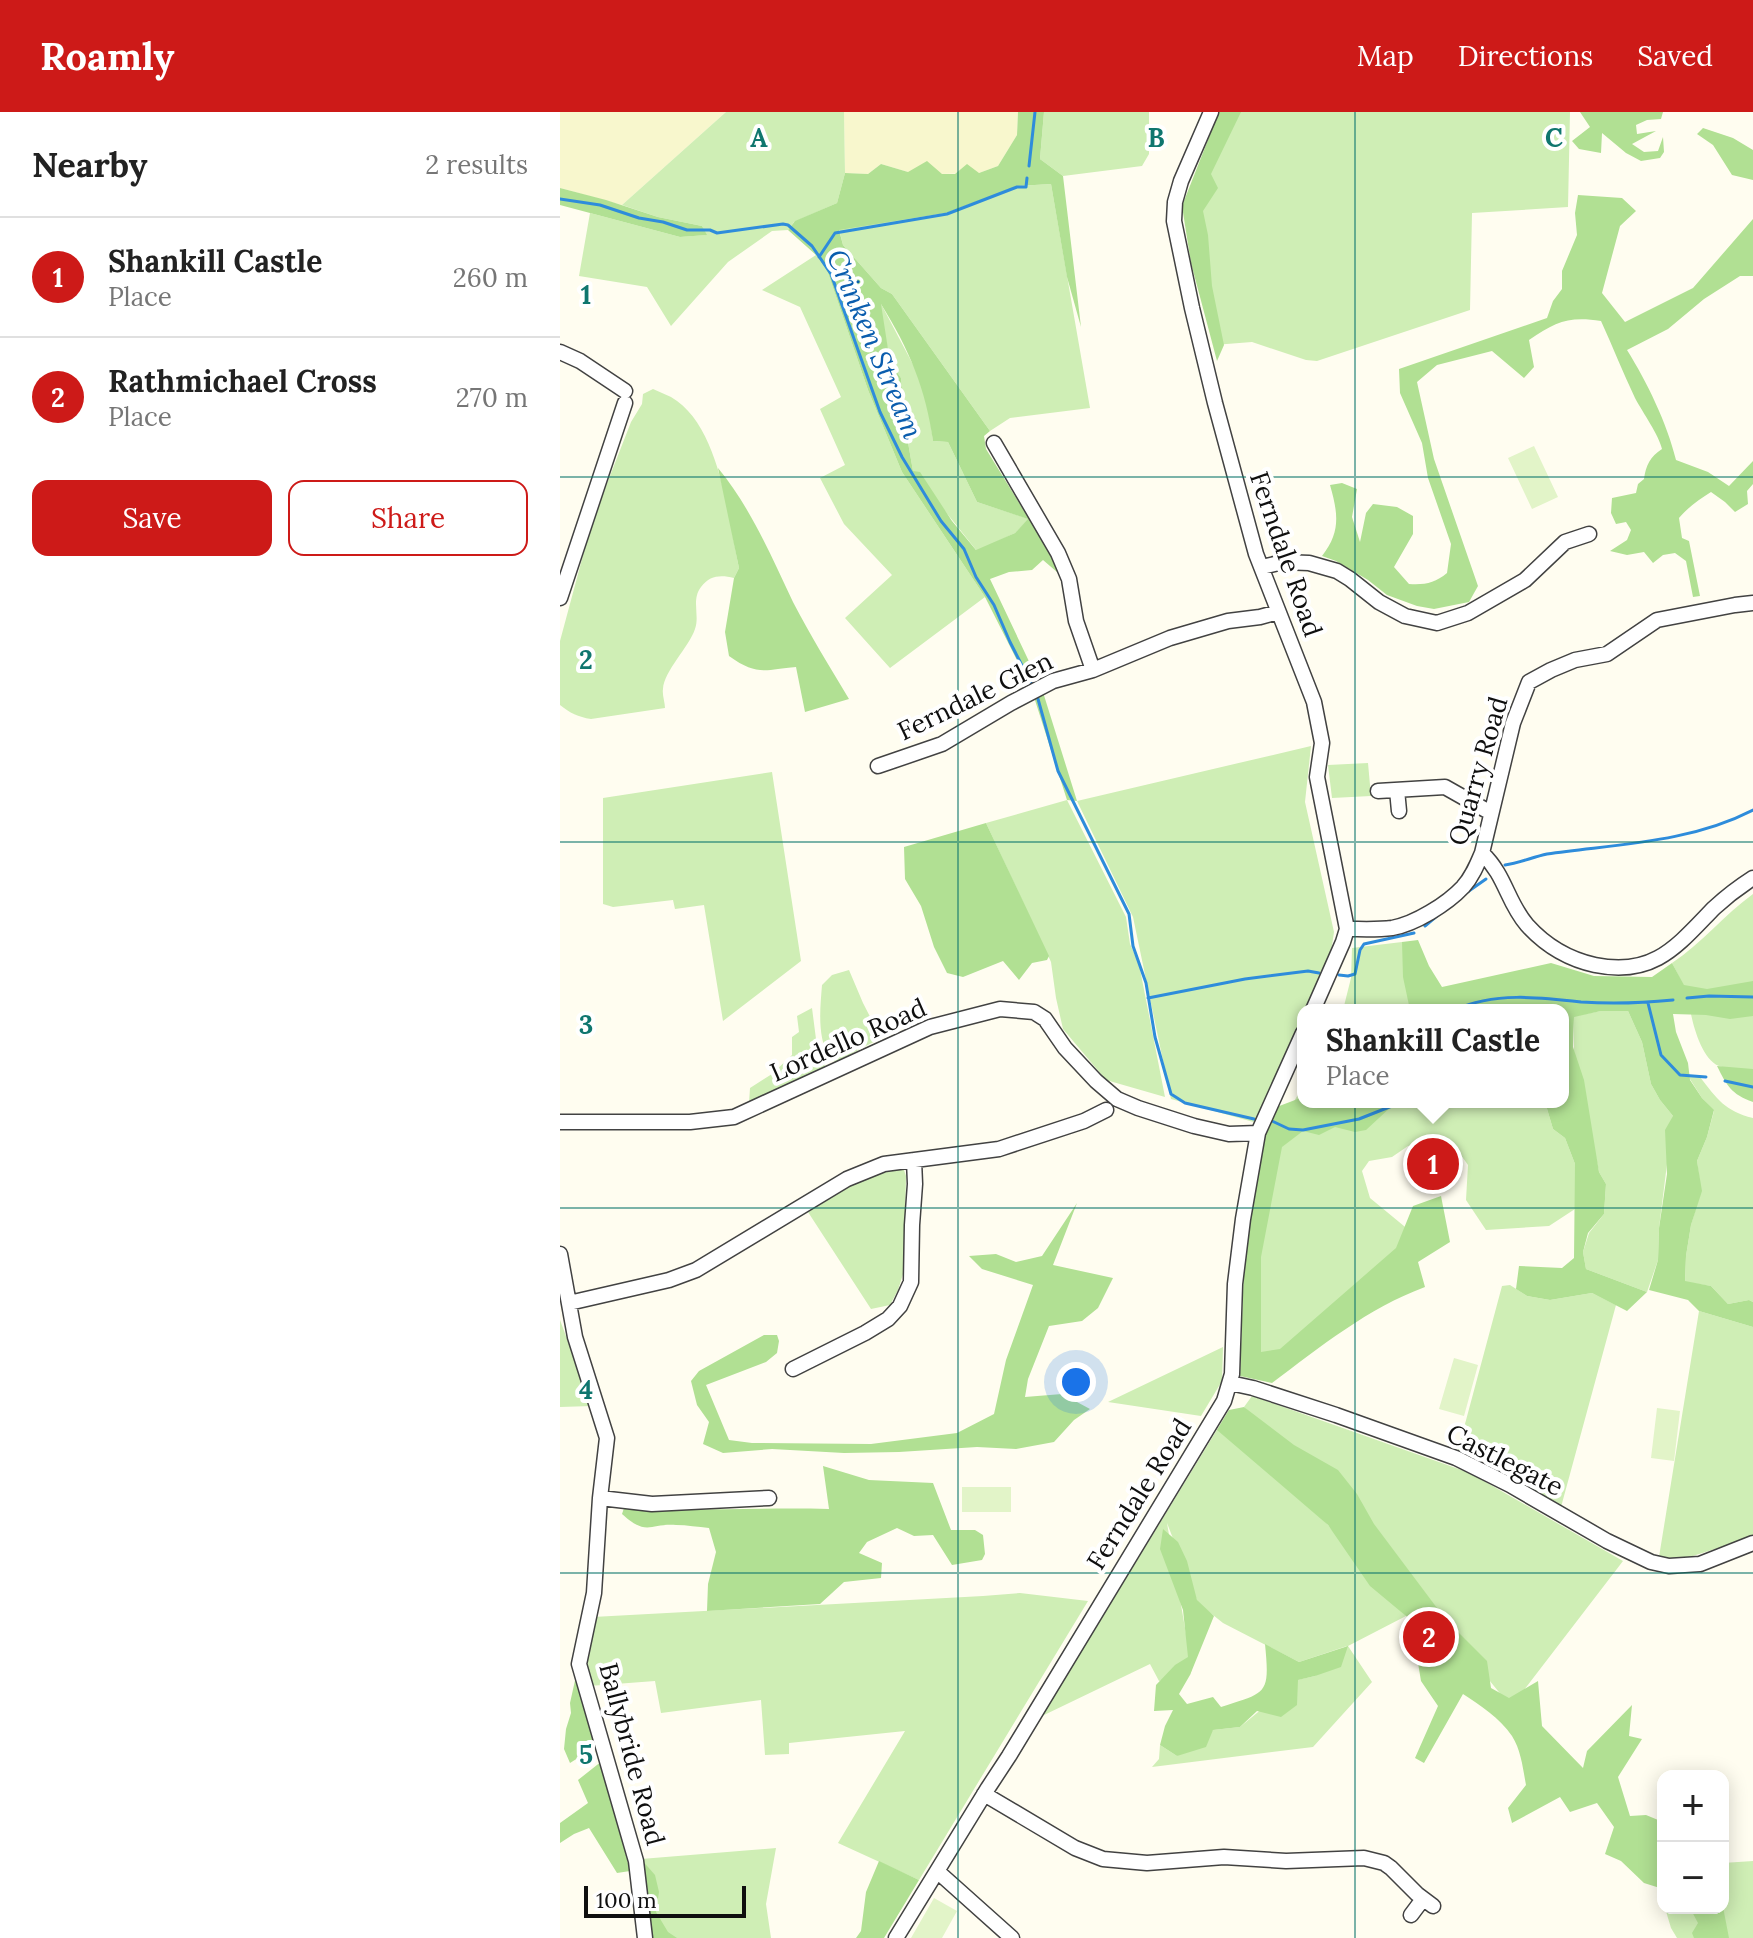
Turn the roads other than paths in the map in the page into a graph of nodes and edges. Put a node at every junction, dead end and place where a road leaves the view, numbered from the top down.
1 (1211, 112) edge
2 (560, 352) edge
3 (994, 443) dead end
4 (1589, 534) dead end
5 (1262, 567) junction
6 (560, 598) edge
7 (1753, 603) edge
8 (1278, 612) junction
9 (1093, 670) junction
10 (878, 766) dead end
11 (1397, 790) junction
12 (1378, 791) dead end
13 (1399, 811) dead end
14 (1491, 813) junction
15 (1482, 853) junction
16 (1753, 878) edge
17 (1347, 929) junction
18 (1316, 1004) edge
19 (1297, 1046) edge
20 (1106, 1110) dead end
21 (560, 1122) edge
22 (1258, 1133) junction
23 (914, 1160) junction
24 (560, 1254) edge
25 (569, 1303) junction
26 (793, 1369) dead end
27 (1230, 1383) junction
28 (600, 1498) junction
29 (769, 1498) dead end
30 (1753, 1543) edge
31 (984, 1794) junction
32 (937, 1871) junction
33 (1411, 1915) dead end
34 (645, 1938) edge
35 (896, 1938) edge
36 (1012, 1938) edge

1 - 5 street, Ferndale Road
2 - 6 street
3 - 9 street, Ferndale Glen
4 - 5 street
5 - 8 street, Ferndale Road
7 - 14 street, Quarry Road
8 - 9 street, Ferndale Glen
8 - 17 street, Ferndale Road
9 - 10 street, Ferndale Glen
11 - 12 street
11 - 13 street
11 - 14 street
14 - 15 street, Quarry Road
15 - 16 street
15 - 17 street, Quarry Road
17 - 18 street
19 - 22 street, Ferndale Road
20 - 23 street
21 - 22 street, Lordello Road
22 - 27 street, Ferndale Road
23 - 25 street
23 - 26 street
24 - 25 street, Ballybride Road
25 - 28 street, Ballybride Road
27 - 30 street, Castlegate
27 - 31 street, Ferndale Road
28 - 29 street
28 - 34 street, Ballybride Road
31 - 32 street, Ferndale Road
31 - 33 street
32 - 35 street, Ferndale Road
32 - 36 street

